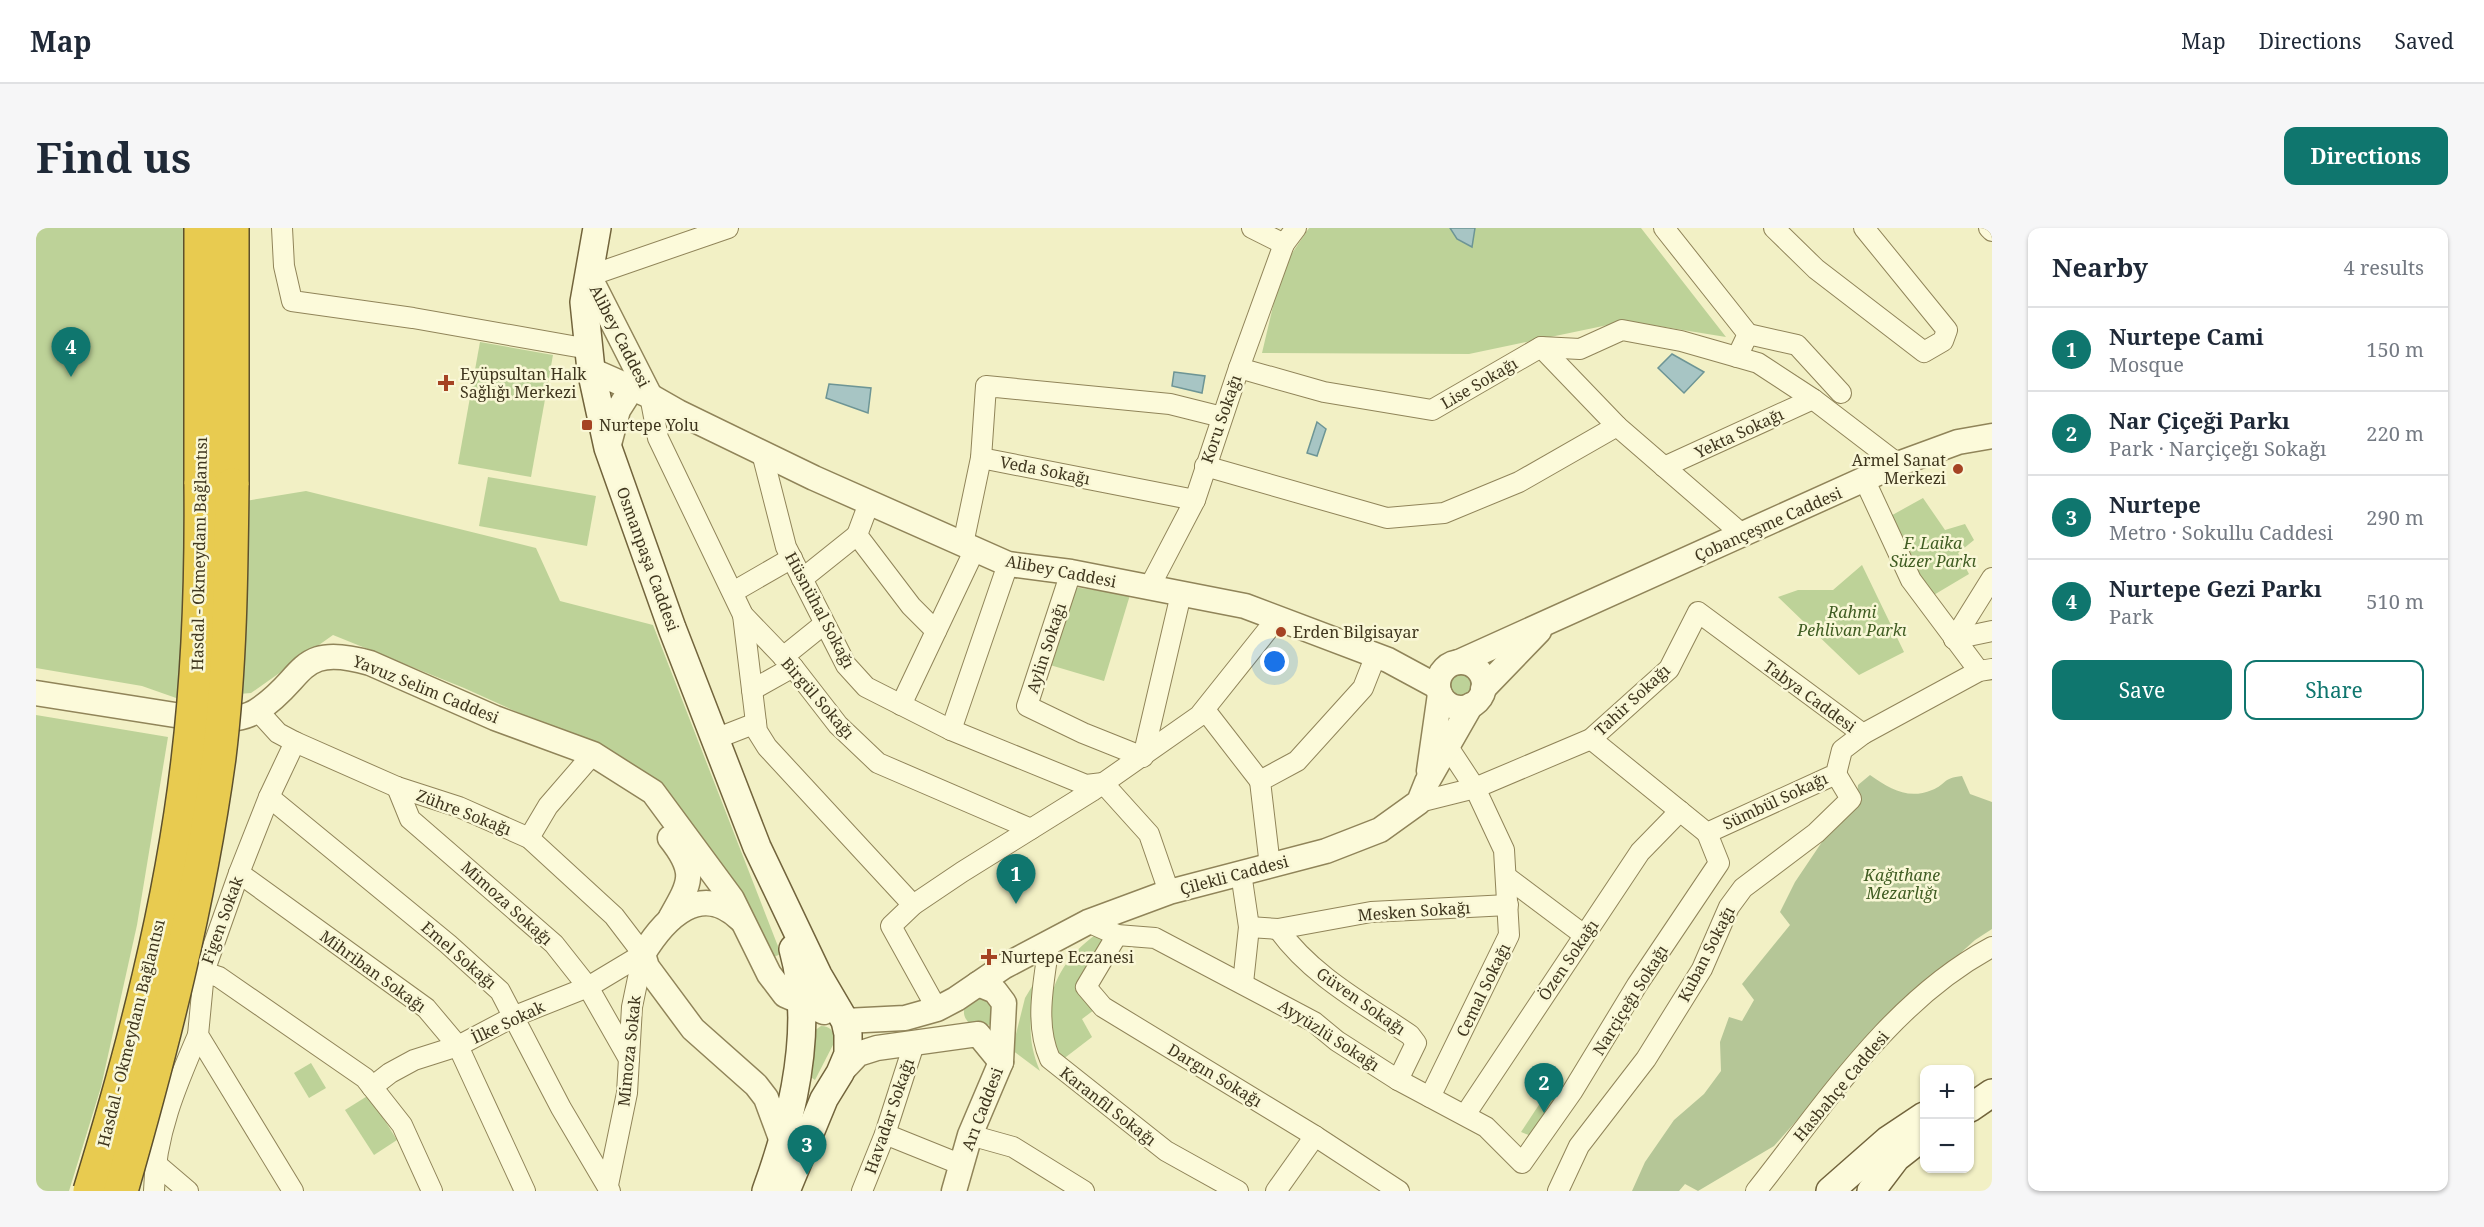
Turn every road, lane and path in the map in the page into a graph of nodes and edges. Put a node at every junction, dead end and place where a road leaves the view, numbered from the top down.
1 (201, 228) edge
2 (232, 228) edge
3 (282, 228) edge
4 (597, 228) edge
5 (728, 228) edge
6 (1252, 228) edge
7 (1296, 228) edge
8 (1664, 228) edge
9 (1774, 228) edge
10 (1864, 228) edge
11 (1284, 244) junction
12 (589, 276) junction
13 (1748, 334) junction
14 (1541, 347) junction
15 (1737, 357) junction
16 (590, 359) junction
17 (1239, 368) junction
18 (640, 384) junction
19 (1841, 393) dead end
20 (1813, 399) junction
21 (1222, 417) junction
22 (1617, 426) junction
23 (1992, 437) edge
24 (608, 448) junction
25 (762, 453) junction
26 (981, 458) junction
27 (1898, 464) junction
28 (1205, 466) junction
29 (1664, 467) junction
30 (1865, 481) junction
31 (217, 484) junction
32 (1195, 500) junction
33 (869, 503) junction
34 (1743, 535) junction
35 (857, 536) junction
36 (969, 547) junction
37 (792, 558) junction
38 (1008, 564) junction
39 (1071, 572) junction
40 (1992, 578) edge
41 (802, 579) junction
42 (1149, 588) junction
43 (733, 592) junction
44 (1181, 594) junction
45 (1698, 612) joint
46 (743, 615) junction
47 (1278, 617) junction
48 (1547, 623) junction
49 (824, 624) junction
50 (936, 631) junction
51 (1992, 631) edge
52 (1954, 639) junction
53 (1382, 657) junction
54 (788, 662) junction
55 (1455, 663) junction
56 (1985, 670) edge
57 (752, 690) junction
58 (1439, 691) junction
59 (36, 693) edge
60 (1477, 697) junction
61 (901, 705) junction
62 (1205, 710) junction
63 (258, 711) junction
64 (756, 723) junction
65 (951, 730) junction
66 (1863, 734) junction
67 (715, 739) junction
68 (1591, 739) junction
69 (295, 742) junction
70 (1448, 747) junction
71 (593, 754) junction
72 (1143, 757) junction
73 (1836, 774) junction
74 (625, 775) junction
75 (1260, 781) junction
76 (1103, 783) junction
77 (397, 787) junction
78 (1474, 788) junction
79 (1423, 792) junction
80 (269, 797) junction
81 (1680, 811) junction
82 (1031, 829) junction
83 (1707, 833) junction
84 (529, 838) junction
85 (1270, 866) junction
86 (238, 873) junction
87 (1241, 873) junction
88 (772, 876) junction
89 (1508, 878) junction
90 (1169, 892) junction
91 (913, 905) junction
92 (1508, 905) junction
93 (671, 917) junction
94 (740, 919) junction
95 (1088, 922) junction
96 (1249, 927) junction
97 (1278, 929) junction
98 (1117, 935) junction
99 (1584, 935) junction
100 (1049, 944) junction
101 (1991, 948) edge
102 (643, 954) junction
103 (1026, 956) junction
104 (204, 972) junction
105 (1243, 983) junction
106 (978, 984) junction
107 (588, 987) junction
108 (947, 1004) junction
109 (1003, 1011) junction
110 (818, 1012) junction
111 (515, 1016) junction
112 (978, 1034) junction
113 (198, 1035) junction
114 (915, 1041) junction
115 (458, 1046) junction
116 (629, 1059) junction
117 (1001, 1062) junction
118 (840, 1073) junction
119 (1992, 1075) edge
120 (796, 1079) junction
121 (1398, 1080) junction
122 (1974, 1085) edge
123 (372, 1087) junction
124 (1992, 1093) edge
125 (1430, 1097) junction
126 (824, 1099) junction
127 (1974, 1105) edge
128 (1465, 1115) junction
129 (1920, 1119) edge
130 (885, 1134) junction
131 (970, 1135) junction
132 (1315, 1136) junction
133 (1920, 1139) edge
134 (783, 1144) junction
135 (154, 1162) junction
136 (1522, 1163) joint
137 (962, 1165) junction
138 (609, 1188) edge
139 (90, 1191) edge
140 (122, 1191) edge
141 (154, 1191) edge
142 (188, 1191) edge
143 (293, 1191) edge
144 (432, 1191) edge
145 (525, 1191) edge
146 (766, 1191) edge
147 (786, 1191) edge
148 (862, 1191) edge
149 (954, 1191) edge
150 (1084, 1191) edge
151 (1238, 1191) edge
152 (1276, 1191) edge
153 (1399, 1191) edge
154 (1558, 1191) edge
155 (1756, 1191) edge
156 (1830, 1191) edge
157 (1871, 1191) edge

1 - 31 highway, Hasdal - Okmeydanı Bağlantısı
2 - 31 highway, Hasdal - Okmeydanı Bağlantısı
3 - 16 street
4 - 12 main road, Osmanpaşa Caddesi
5 - 12 street
6 - 11 street
7 - 11 street, Koru Sokağı
8 - 13 street
9 - 10 street
11 - 17 street, Koru Sokağı
12 - 16 main road, Osmanpaşa Caddesi
12 - 18 street, Alibey Caddesi
13 - 15 street
13 - 19 street
14 - 15 street
14 - 17 street, Lise Sokağı
14 - 22 street
15 - 20 street
16 - 18 street, Alibey Caddesi
16 - 24 main road, Osmanpaşa Caddesi
17 - 21 street, Koru Sokağı
18 - 24 street
18 - 25 street, Alibey Caddesi
18 - 43 street, Birgül Sokağı
20 - 27 street
20 - 29 street, Yekta Sokağı
21 - 26 street
21 - 28 street, Koru Sokağı
22 - 28 street
22 - 29 street
23 - 27 street, Çobançeşme Caddesi
24 - 67 main road, Osmanpaşa Caddesi
25 - 33 street, Alibey Caddesi
25 - 37 street, Hüsnühal Sokağı
26 - 32 street, Veda Sokağı
26 - 36 street, Veda Sokağı
27 - 30 street, Çobançeşme Caddesi
28 - 32 street, Koru Sokağı
29 - 34 street
30 - 34 street, Çobançeşme Caddesi
30 - 52 street
31 - 139 highway, Hasdal - Okmeydanı Bağlantısı, bridge
31 - 140 highway, Hasdal - Okmeydanı Bağlantısı, bridge
32 - 42 street, Koru Sokağı
33 - 35 street
33 - 36 street, Alibey Caddesi
34 - 48 street, Çobançeşme Caddesi
35 - 41 street
35 - 50 street
36 - 38 street, Alibey Caddesi
36 - 50 street, Veda Sokağı
37 - 41 street, Hüsnühal Sokağı
37 - 43 street
38 - 39 street, Alibey Caddesi
38 - 65 street
39 - 42 street, Alibey Caddesi
39 - 72 street, Aylin Sokağı
40 - 52 street
41 - 49 street, Hüsnühal Sokağı
42 - 44 street, Alibey Caddesi
43 - 46 street, Birgül Sokağı
44 - 47 street, Alibey Caddesi
44 - 72 street
45 - 66 street, Tabya Caddesi
45 - 68 street, Tahir Sokağı
46 - 54 street, Birgül Sokağı
46 - 57 street, Birgül Sokağı
47 - 53 street, Alibey Caddesi
47 - 62 street
48 - 55 street, Çobançeşme Caddesi
48 - 60 street, Çobançeşme Caddesi
49 - 54 street
49 - 61 street, Hüsnühal Sokağı
50 - 61 street, Veda Sokağı
51 - 52 street
52 - 56 street
53 - 55 street, Alibey Caddesi
53 - 58 street, Alibey Caddesi
53 - 75 street
54 - 57 street
54 - 82 street, Birgül Sokağı
55 - 58 street
55 - 60 street
56 - 66 street, Tabya Caddesi
57 - 64 street, Birgül Sokağı
58 - 60 street
58 - 79 street
59 - 63 street, Yavuz Selim Caddesi
60 - 70 street, Çilekli Caddesi
61 - 65 street, Hüsnühal Sokağı
62 - 72 street
62 - 75 street
63 - 69 street, Zühre Sokağı
63 - 71 street, Yavuz Selim Caddesi
64 - 67 street
64 - 91 street, Birgül Sokağı
65 - 76 street, Hüsnühal Sokağı
66 - 73 street, Sümbül Sokağı
67 - 88 main road, Osmanpaşa Caddesi
68 - 78 street, Tahir Sokağı
68 - 81 street, Sümbül Sokağı
69 - 77 street, Zühre Sokağı
69 - 80 street, Figen Sokak
70 - 78 street, Cemal Sokağı
70 - 79 street, Çilekli Caddesi
71 - 74 street, Yavuz Selim Caddesi
71 - 84 street
72 - 76 street
73 - 83 street, Sümbül Sokağı
73 - 154 street, Kuban Sokağı
74 - 93 street, Yavuz Selim Caddesi
74 - 94 street
75 - 85 street
76 - 82 street
76 - 90 street
77 - 84 street, Zühre Sokağı
77 - 107 street, Mimoza Sokağı
78 - 79 street, Tahir Sokağı
78 - 89 street, Cemal Sokağı
79 - 85 street, Çilekli Caddesi
80 - 86 street, Figen Sokak
80 - 111 street, Emel Sokağı
81 - 83 street, Sümbül Sokağı
81 - 99 street, Özen Sokağı
82 - 91 street
83 - 136 street, Narçiçeğı Sokağı
84 - 102 street, Zühre Sokağı
85 - 87 street, Çilekli Caddesi
86 - 104 street, Figen Sokak
86 - 115 street, Mihriban Sokağı
87 - 90 street, Çilekli Caddesi
87 - 96 street
88 - 110 main road, Osmanpaşa Caddesi
88 - 110 main road, Osmanpaşa Caddesi
89 - 92 street, Cemal Sokağı
89 - 99 street
90 - 95 street, Çilekli Caddesi
91 - 108 street
92 - 97 street, Mesken Sokağı
92 - 125 street, Cemal Sokağı
93 - 94 street
93 - 102 street
94 - 110 street
95 - 98 street, Ayyüzlü Sokağı
95 - 100 street, Çilekli Caddesi
96 - 97 street, Mesken Sokağı
96 - 105 street
97 - 121 street, Güven Sokağı
98 - 105 street, Ayyüzlü Sokağı
98 - 132 street, Dargın Sokağı
99 - 128 street, Özen Sokağı
100 - 103 street, Çilekli Caddesi
100 - 151 street, Karanfil Sokağı
101 - 155 street, Hasbahçe Caddesi
102 - 107 street, İlke Sokak
102 - 116 street, Mimoza Sokak
102 - 134 street
103 - 106 street, Çilekli Caddesi
103 - 109 street
104 - 113 street, Figen Sokak
104 - 123 street
105 - 121 street, Ayyüzlü Sokağı
106 - 108 street, Çilekli Caddesi
106 - 109 street
107 - 111 street, İlke Sokak
107 - 116 street, Mimoza Sokağı
108 - 110 street, Çilekli Caddesi
108 - 112 street
109 - 112 street
109 - 117 street
110 - 118 main road
110 - 120 main road
111 - 115 street, İlke Sokak
111 - 138 street, Emel Sokağı
112 - 114 street
112 - 117 street, Arı Caddesi
113 - 135 street, Figen Sokak
113 - 143 street
114 - 118 street
114 - 130 street, Havadar Sokağı
115 - 123 street, İlke Sokak
115 - 145 street, Mihriban Sokağı
116 - 138 street, Mimoza Sokak
117 - 131 street, Arı Caddesi
118 - 126 main road
119 - 122 main road
120 - 126 main road
120 - 134 main road
121 - 125 street, Ayyüzlü Sokağı
123 - 144 street
124 - 127 main road
125 - 128 street, Ayyüzlü Sokağı
126 - 147 main road
128 - 136 street, Ayyüzlü Sokağı
129 - 156 main road
130 - 137 street
130 - 148 street, Havadar Sokağı
131 - 137 street, Arı Caddesi
131 - 150 street
132 - 152 street
132 - 153 street, Dargın Sokağı
133 - 157 main road
134 - 146 main road
135 - 141 street, Figen Sokak
135 - 142 street
137 - 149 street, Arı Caddesi

